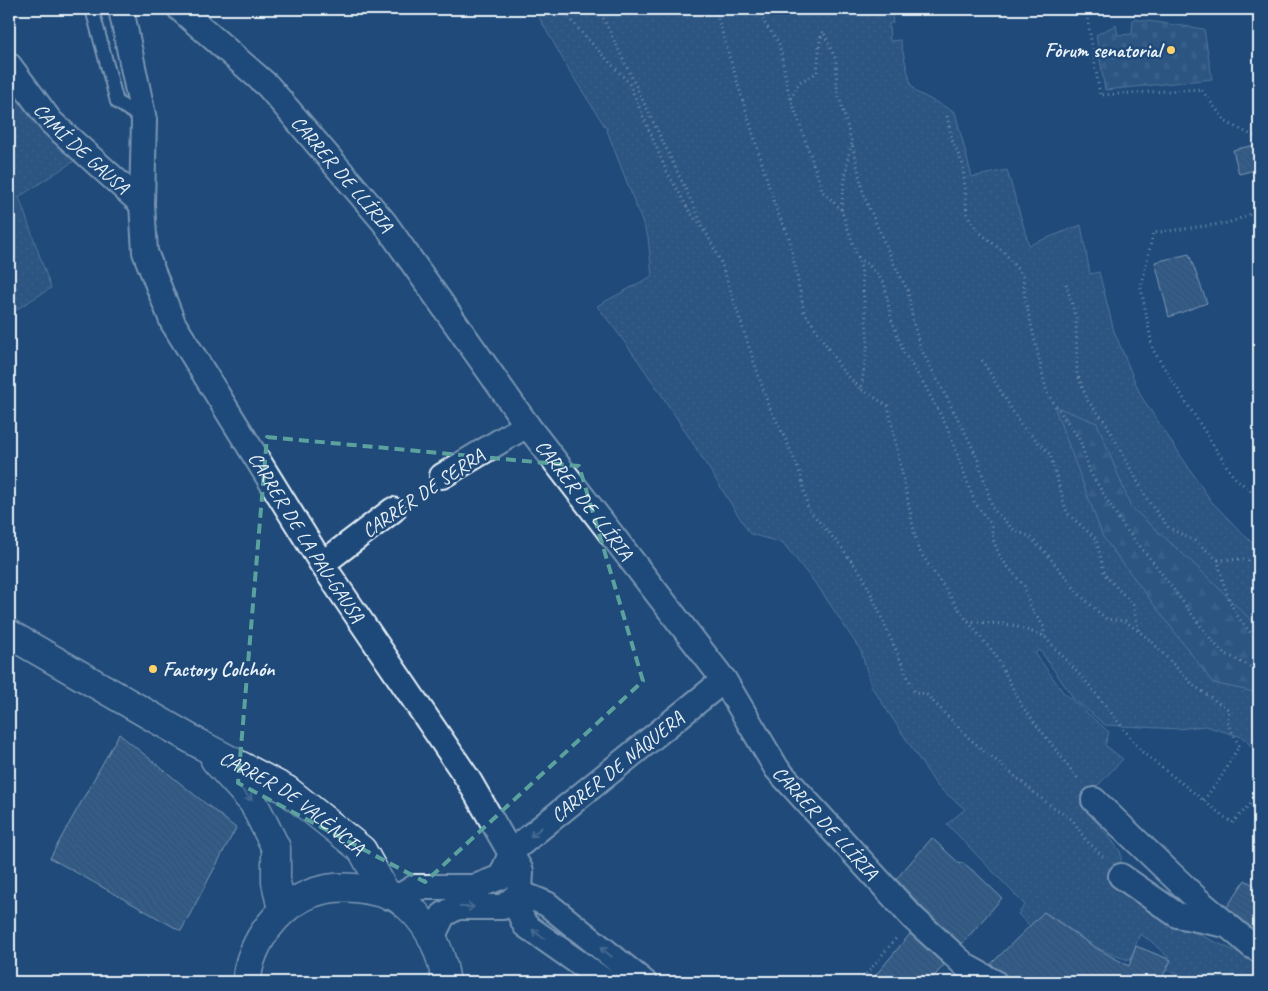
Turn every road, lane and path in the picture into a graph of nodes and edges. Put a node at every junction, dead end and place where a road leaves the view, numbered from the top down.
1 (92, 9) edge
2 (121, 9) edge
3 (180, 9) edge
4 (563, 9) edge
5 (599, 9) edge
6 (715, 9) edge
7 (763, 9) edge
8 (1086, 9) edge
9 (9, 65) edge
10 (792, 98) junction
11 (947, 116) dead end
12 (144, 120) junction
13 (1259, 139) edge
14 (852, 143) junction
15 (142, 204) junction
16 (841, 209) junction
17 (1259, 211) edge
18 (708, 236) junction
19 (858, 257) junction
20 (1066, 284) dead end
21 (982, 360) dead end
22 (861, 389) junction
23 (527, 425) junction
24 (442, 476) dead end
25 (1259, 498) edge
26 (393, 510) dead end
27 (1218, 560) junction
28 (322, 564) junction
29 (1259, 567) edge
30 (968, 621) junction
31 (1139, 632) junction
32 (9, 634) edge
33 (1044, 636) junction
34 (1259, 640) edge
35 (1259, 671) edge
36 (724, 680) junction
37 (203, 746) junction
38 (1259, 795) edge
39 (1094, 800) joint
40 (1203, 801) junction
41 (512, 851) junction
42 (1120, 876) joint
43 (392, 896) junction
44 (524, 902) junction
45 (282, 910) junction
46 (913, 918) junction
47 (1228, 926) junction
48 (433, 936) junction
49 (1259, 950) edge
50 (247, 982) edge
51 (446, 982) edge
52 (606, 982) edge
53 (644, 982) edge
54 (860, 982) edge
55 (994, 982) edge

1 - 12 lane
2 - 12 street
3 - 23 street, CARRER DE LLÍRIA
4 - 18 path
5 - 18 path
6 - 22 path
7 - 10 path
8 - 13 path
9 - 15 street, CAMÍ DE GAUSA
10 - 14 path
10 - 16 path
11 - 35 path
12 - 15 street, CARRER DE LA PAU-GAUSA
14 - 16 path
14 - 31 path
15 - 28 street, CARRER DE LA PAU-GAUSA
16 - 19 path
17 - 25 path
18 - 42 path
19 - 22 path
19 - 33 path
20 - 27 path
21 - 31 path
22 - 30 path
23 - 24 street, CARRER DE SERRA
23 - 36 street, CARRER DE LLÍRIA
26 - 28 street, CARRER DE SERRA
27 - 29 path
27 - 34 path
28 - 41 street, CARRER DE LA PAU-GAUSA
30 - 33 path
30 - 39 path
31 - 40 path
32 - 37 main road, CARRER DE VALÈNCIA
33 - 40 path
36 -> 41 street, CARRER DE NÀQUERA
36 - 46 street, CARRER DE LLÍRIA
37 - 43 main road, CARRER DE VALÈNCIA
37 -> 45 main road, CARRER DE VALÈNCIA
38 - 40 path
39 - 47 street
41 - 43 street
41 - 44 street
42 - 47 street
43 - 45 main road
43 - 48 main road
48 -> 44 street
52 -> 44 street
53 -> 44 street
45 - 50 main road
46 - 54 path
46 - 55 street, CARRER DE LLÍRIA
47 - 49 street
48 - 51 main road

